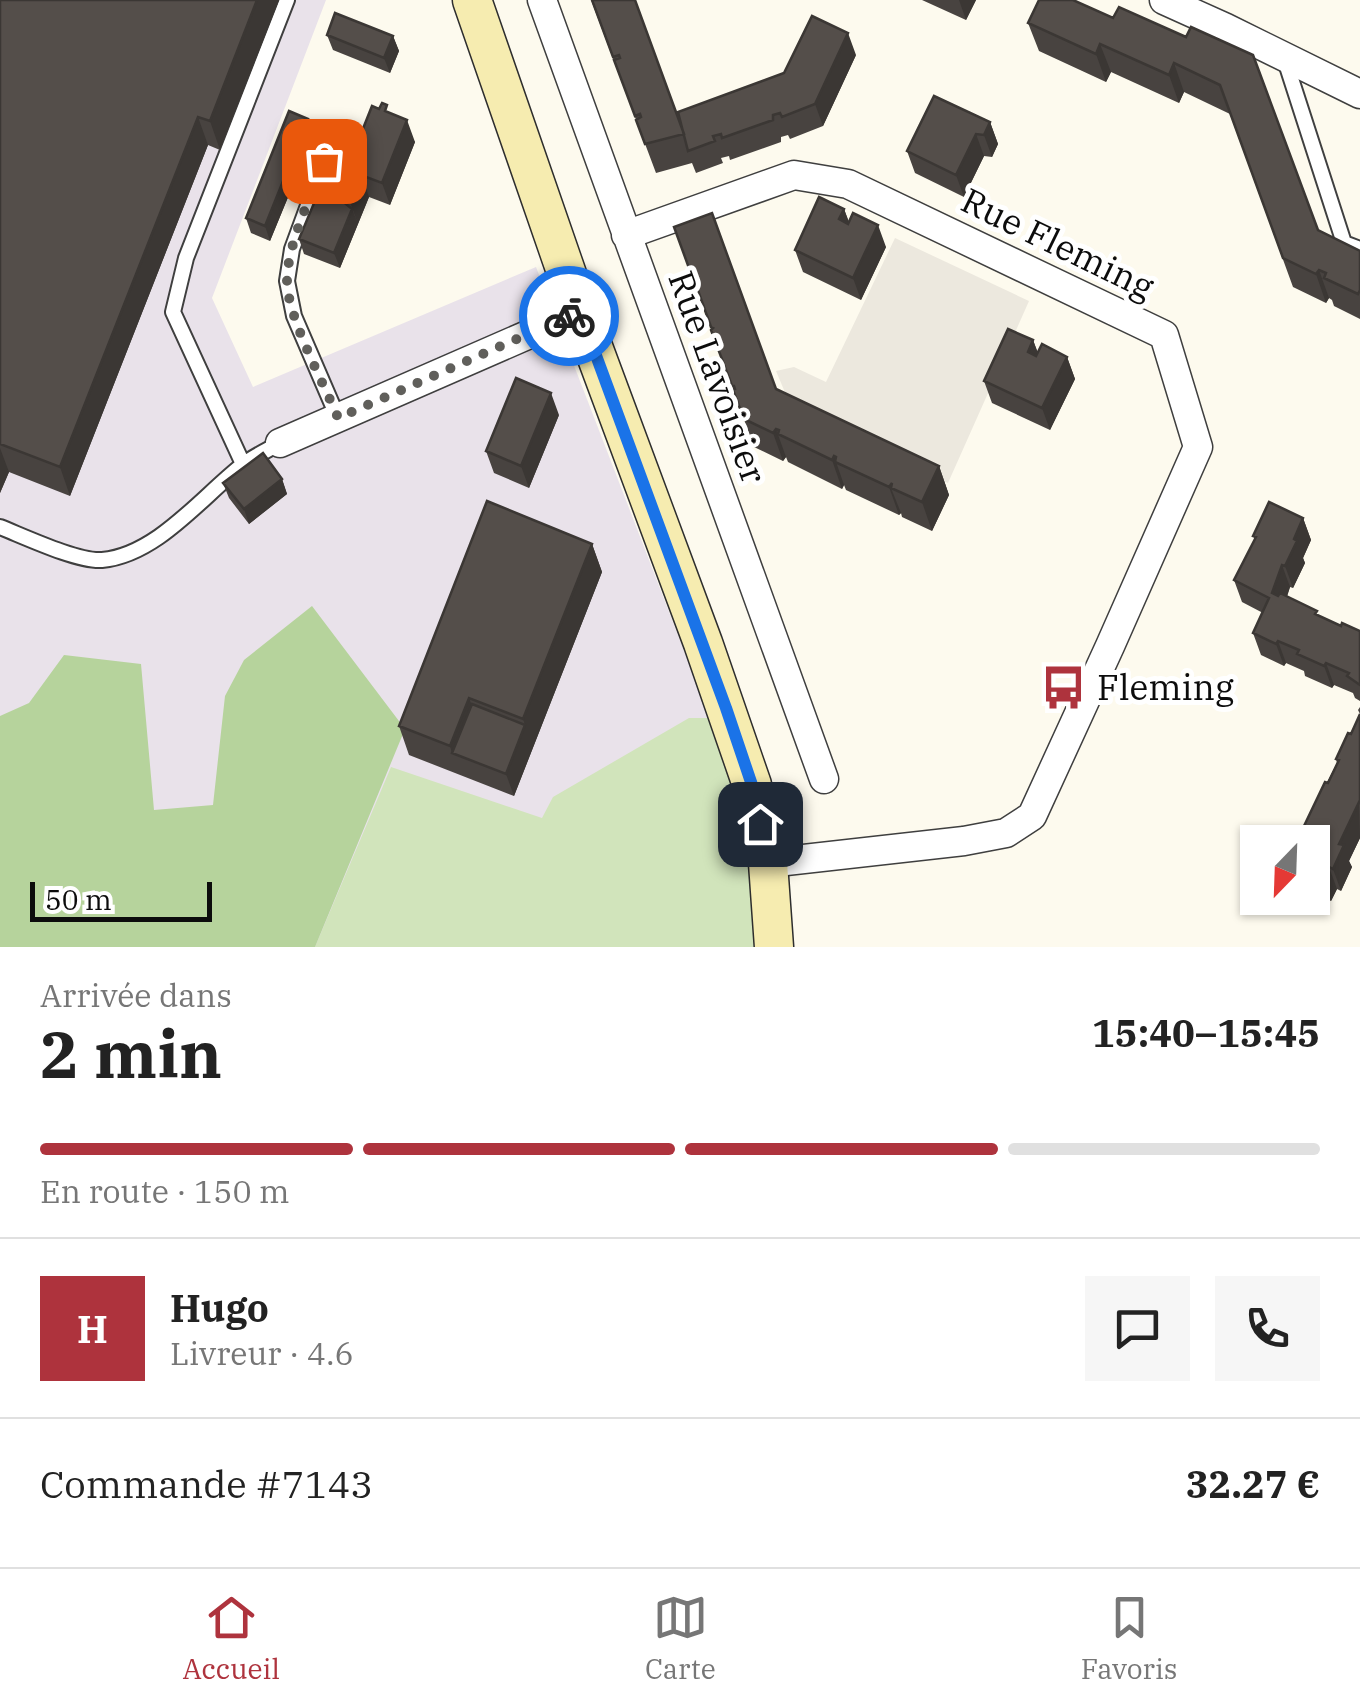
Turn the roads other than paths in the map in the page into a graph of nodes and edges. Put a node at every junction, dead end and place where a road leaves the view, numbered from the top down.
1 (287, 0) edge
2 (472, 0) edge
3 (542, 0) edge
4 (1164, 0) edge
5 (1284, 56) junction
6 (1360, 94) edge
7 (334, 132) dead end
8 (626, 234) junction
9 (1360, 249) edge
10 (580, 312) junction
11 (338, 418) junction
12 (280, 443) joint
13 (243, 464) junction
14 (0, 527) edge
15 (824, 779) dead end
16 (768, 863) junction
17 (774, 947) edge

1 - 13 lane
2 - 10 street
3 - 8 street, Rue Lavoisier
4 - 5 street
5 - 6 street
5 - 9 lane
7 - 11 lane
8 - 15 street, Rue Lavoisier
8 - 16 street, Rue Fleming
10 - 11 street
10 - 16 street
11 - 12 street
12 - 13 lane
13 - 14 lane
16 - 17 street

